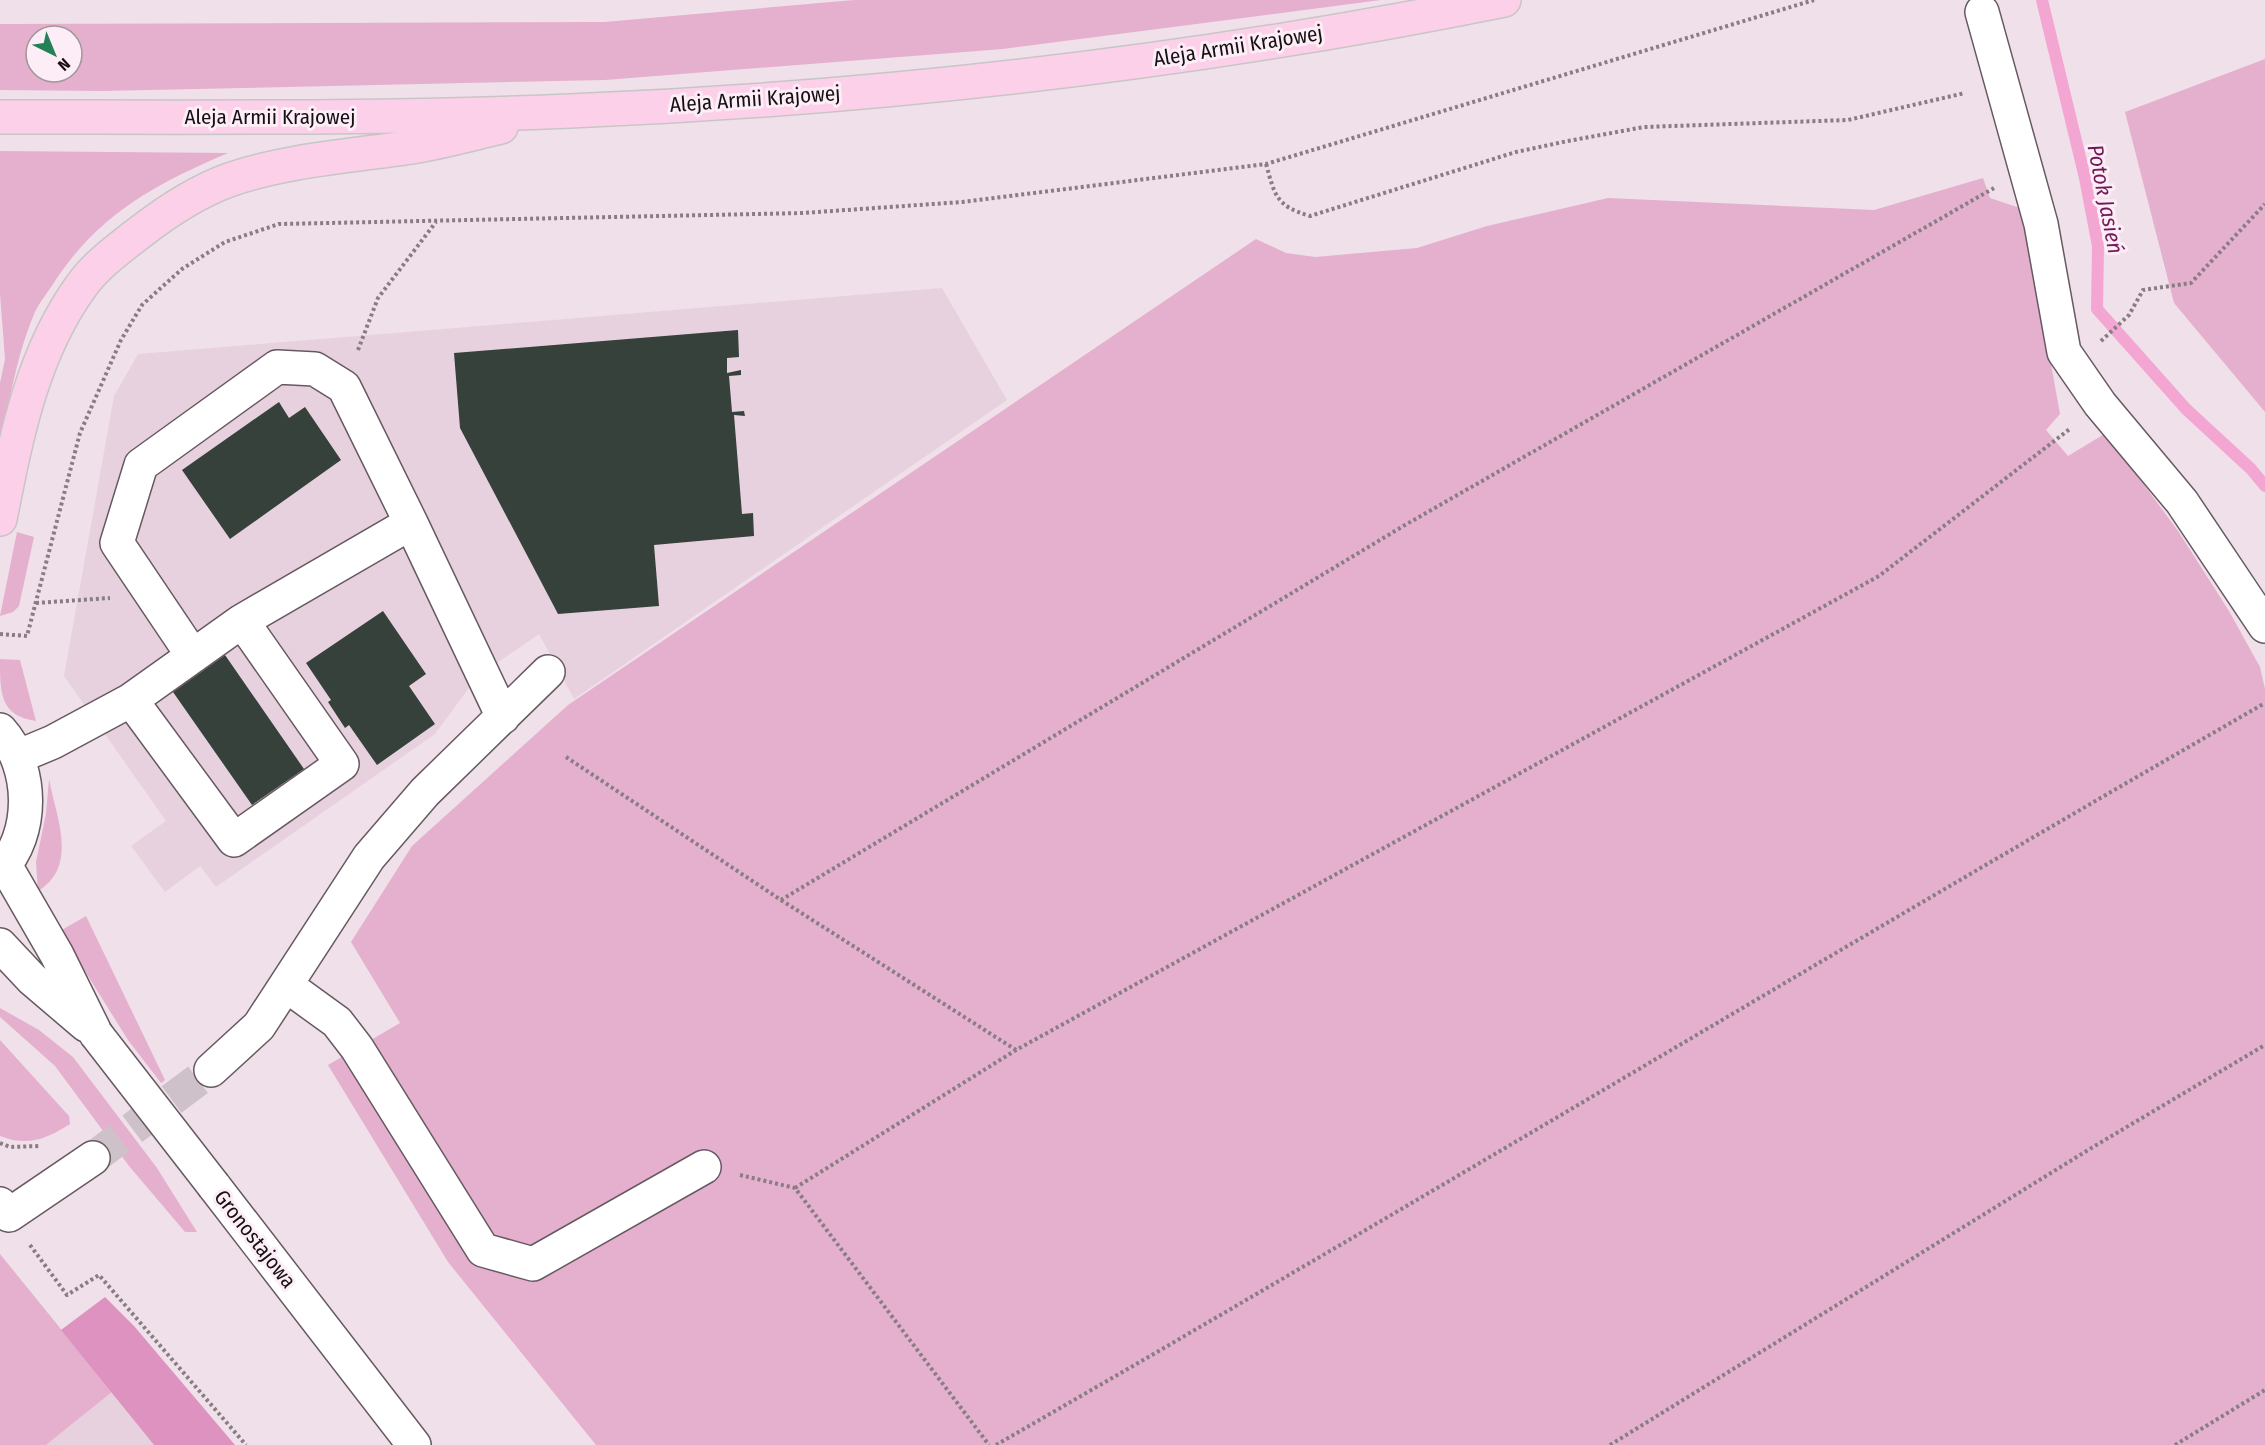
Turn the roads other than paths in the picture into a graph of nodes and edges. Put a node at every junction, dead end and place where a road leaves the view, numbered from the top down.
1 (1504, 0) edge
2 (1982, 12) dead end
3 (570, 111) junction
4 (0, 117) edge
5 (0, 519) edge
6 (411, 523) junction
7 (242, 621) junction
8 (2265, 626) edge
9 (193, 656) junction
10 (548, 672) dead end
11 (131, 700) junction
12 (503, 717) junction
13 (9, 743) edge
14 (3, 867) edge
15 (0, 945) edge
16 (286, 985) junction
17 (96, 1034) junction
18 (211, 1070) tunnel mouth
19 (93, 1158) tunnel mouth
20 (704, 1167) road end
21 (4, 1210) edge
22 (414, 1445) edge

1 - 3 main road, Aleja Armii Krajowej
2 - 8 street
3 - 4 main road, Aleja Armii Krajowej
3 - 5 main road
6 - 7 street
6 - 9 street
6 - 12 street
7 - 9 street
7 - 11 street
9 - 11 street
10 - 12 street
11 - 13 street
12 - 16 street
13 - 14 street
14 - 17 street, Gronostajowa
15 - 17 street, Gronostajowa
16 - 18 street
16 - 20 street
17 - 22 street, Gronostajowa, bridge
19 - 21 street

